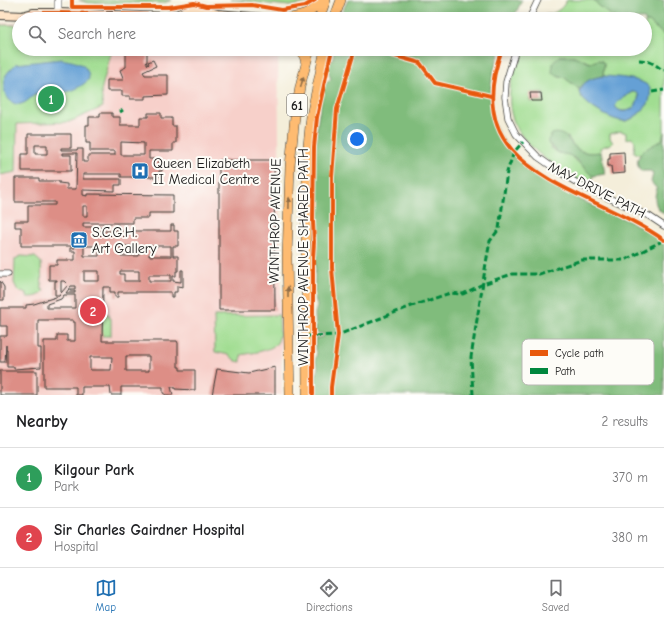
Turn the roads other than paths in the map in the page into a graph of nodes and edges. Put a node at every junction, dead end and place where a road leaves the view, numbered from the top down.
1 (58, 0) edge
2 (322, 0) edge
3 (326, 0) edge
4 (341, 0) edge
5 (538, 0) edge
6 (200, 10) joint
7 (58, 12) edge
8 (185, 12) edge
9 (208, 12) edge
10 (312, 12) edge
11 (322, 12) edge
12 (337, 12) edge
13 (532, 12) edge
14 (0, 15) edge
15 (12, 16) edge
16 (304, 56) edge
17 (308, 56) edge
18 (324, 56) edge
19 (514, 56) edge
20 (306, 63) junction
21 (664, 226) edge
22 (0, 274) edge
23 (8, 274) dead end
24 (290, 395) edge
25 (308, 395) edge

1 - 7 street
2 - 10 main road
3 - 11 main road
4 - 12 main road
5 - 13 street
6 - 8 main road
6 - 9 main road
14 - 15 main road
16 - 20 main road
17 - 20 main road, WINTHROP AVENUE / 61
18 - 25 main road, 61
19 - 21 street
24 -> 20 main road, WINTHROP AVENUE / 61
22 - 23 street

